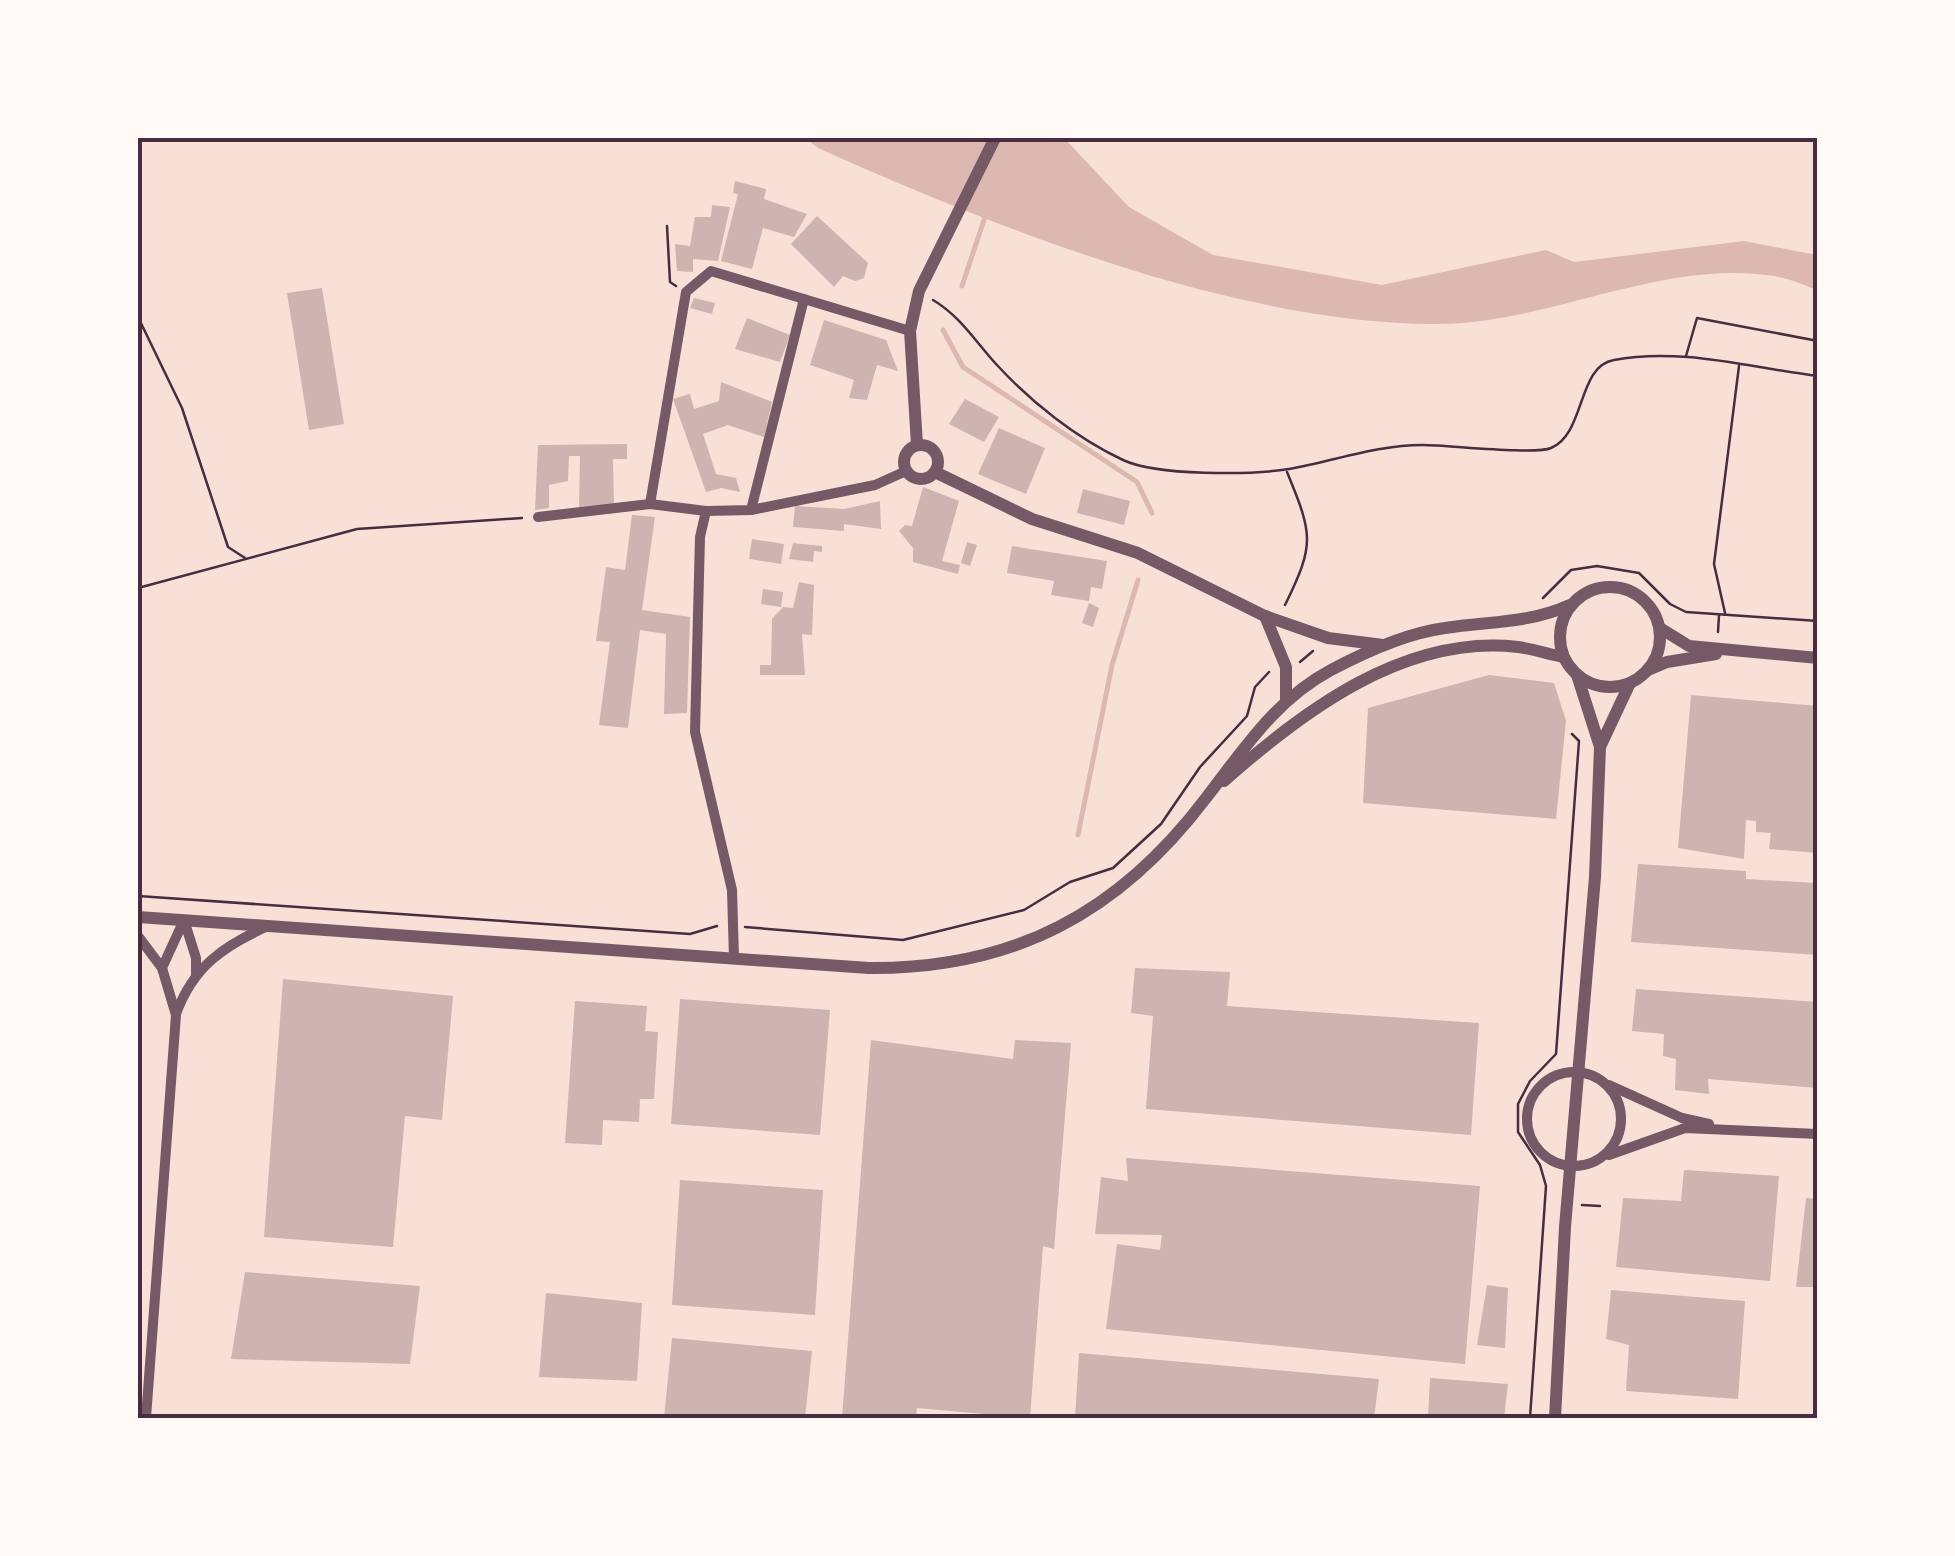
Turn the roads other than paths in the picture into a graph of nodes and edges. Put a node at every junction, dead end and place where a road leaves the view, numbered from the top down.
1 (995, 138) edge
2 (804, 299) junction
3 (910, 331) junction
4 (917, 446) junction
5 (906, 471) junction
6 (935, 472) junction
7 (650, 504) junction
8 (751, 510) junction
9 (706, 512) junction
10 (538, 517) road end
11 (1570, 605) junction
12 (1265, 616) junction
13 (1660, 628) junction
14 (1386, 645) junction
15 (1728, 652) junction
16 (1563, 657) junction
17 (1818, 658) edge
18 (1648, 670) junction
19 (1577, 675) junction
20 (1630, 683) junction
21 (1286, 699) junction
22 (1600, 747) junction
23 (1208, 796) junction
24 (138, 916) edge
25 (184, 920) junction
26 (268, 926) junction
27 (138, 936) edge
28 (734, 959) junction
29 (162, 968) junction
30 (196, 974) junction
31 (176, 1015) junction
32 (1580, 1072) junction
33 (1604, 1082) junction
34 (1725, 1127) junction
35 (1818, 1134) edge
36 (1598, 1160) junction
37 (1571, 1167) junction
38 (146, 1418) edge
39 (1555, 1418) edge

1 - 3 street
2 - 3 street
2 - 7 street
2 - 8 street
3 - 4 street
4 - 5 street
4 - 6 street
5 - 6 street
5 - 8 street
6 - 12 street
7 - 9 street
7 - 10 street
8 - 9 street
9 - 28 street
11 - 13 street
11 - 14 street
11 - 16 street
12 - 14 street
12 - 21 street
13 - 15 street
13 - 18 street
14 - 21 street
15 - 17 street
15 - 18 street
16 - 19 street
16 - 23 street
18 - 20 street
19 - 20 street
19 - 22 street
20 - 22 street
21 - 23 street
22 - 32 street
23 - 28 street
24 - 25 street
25 - 26 street
25 - 29 street
25 - 30 street
26 - 28 street
26 - 30 street
27 - 29 street
29 - 31 street
30 - 31 street
31 - 38 street
32 - 33 street
32 - 37 street
32 - 37 street
33 - 34 street
33 - 36 street
34 - 35 street
34 - 36 street
36 - 37 street
37 - 39 street

